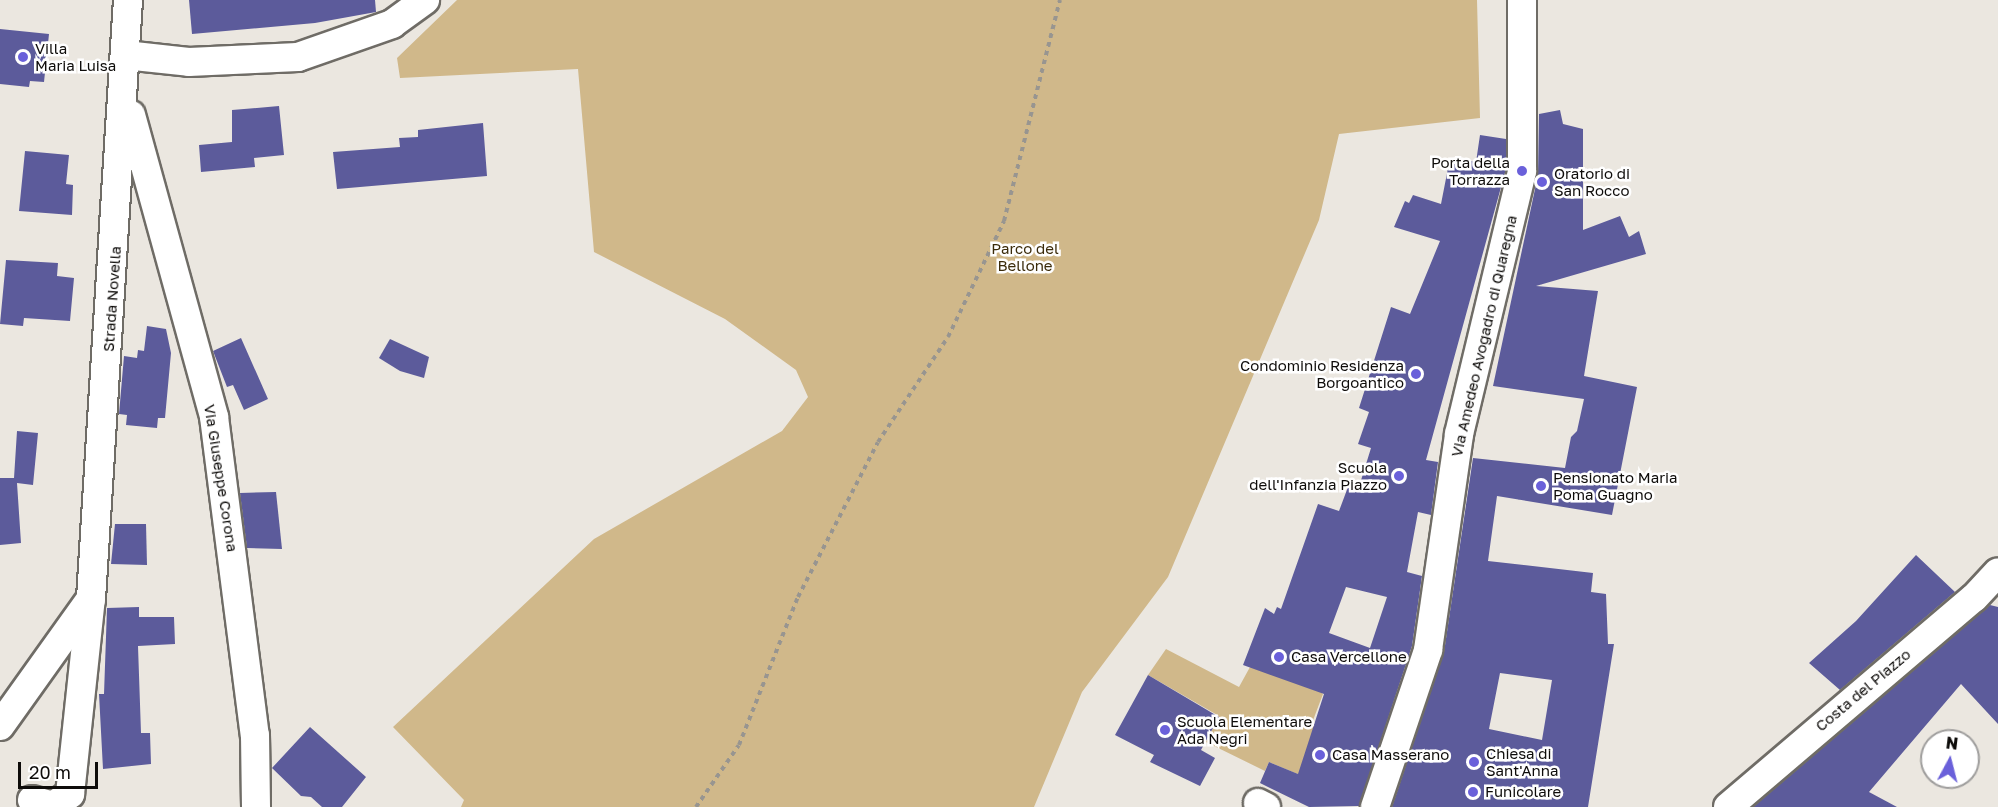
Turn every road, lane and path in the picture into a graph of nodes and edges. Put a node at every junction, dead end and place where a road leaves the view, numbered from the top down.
1 (128, 0) edge
2 (425, 0) edge
3 (1060, 0) edge
4 (1503, 0) edge
5 (1522, 0) edge
6 (125, 55) junction
7 (124, 87) junction
8 (1522, 171) junction
9 (1998, 572) edge
10 (91, 599) junction
11 (0, 726) edge
12 (32, 800) dead end
13 (256, 807) edge
14 (696, 807) edge
15 (1375, 807) edge
16 (1728, 807) edge

1 - 6 street, Strada Novella
2 - 6 street
3 - 14 path
4 - 8 street
5 - 8 street, Via Amedeo Avogadro di Quaregna
6 - 7 street, Strada Novella
7 - 10 street, Strada Novella
7 - 13 street, Via Giuseppe Corona
8 - 15 street, Via Amedeo Avogadro di Quaregna
9 - 16 street, Costa del Piazzo
10 - 11 street
10 - 12 street, Strada Novella

